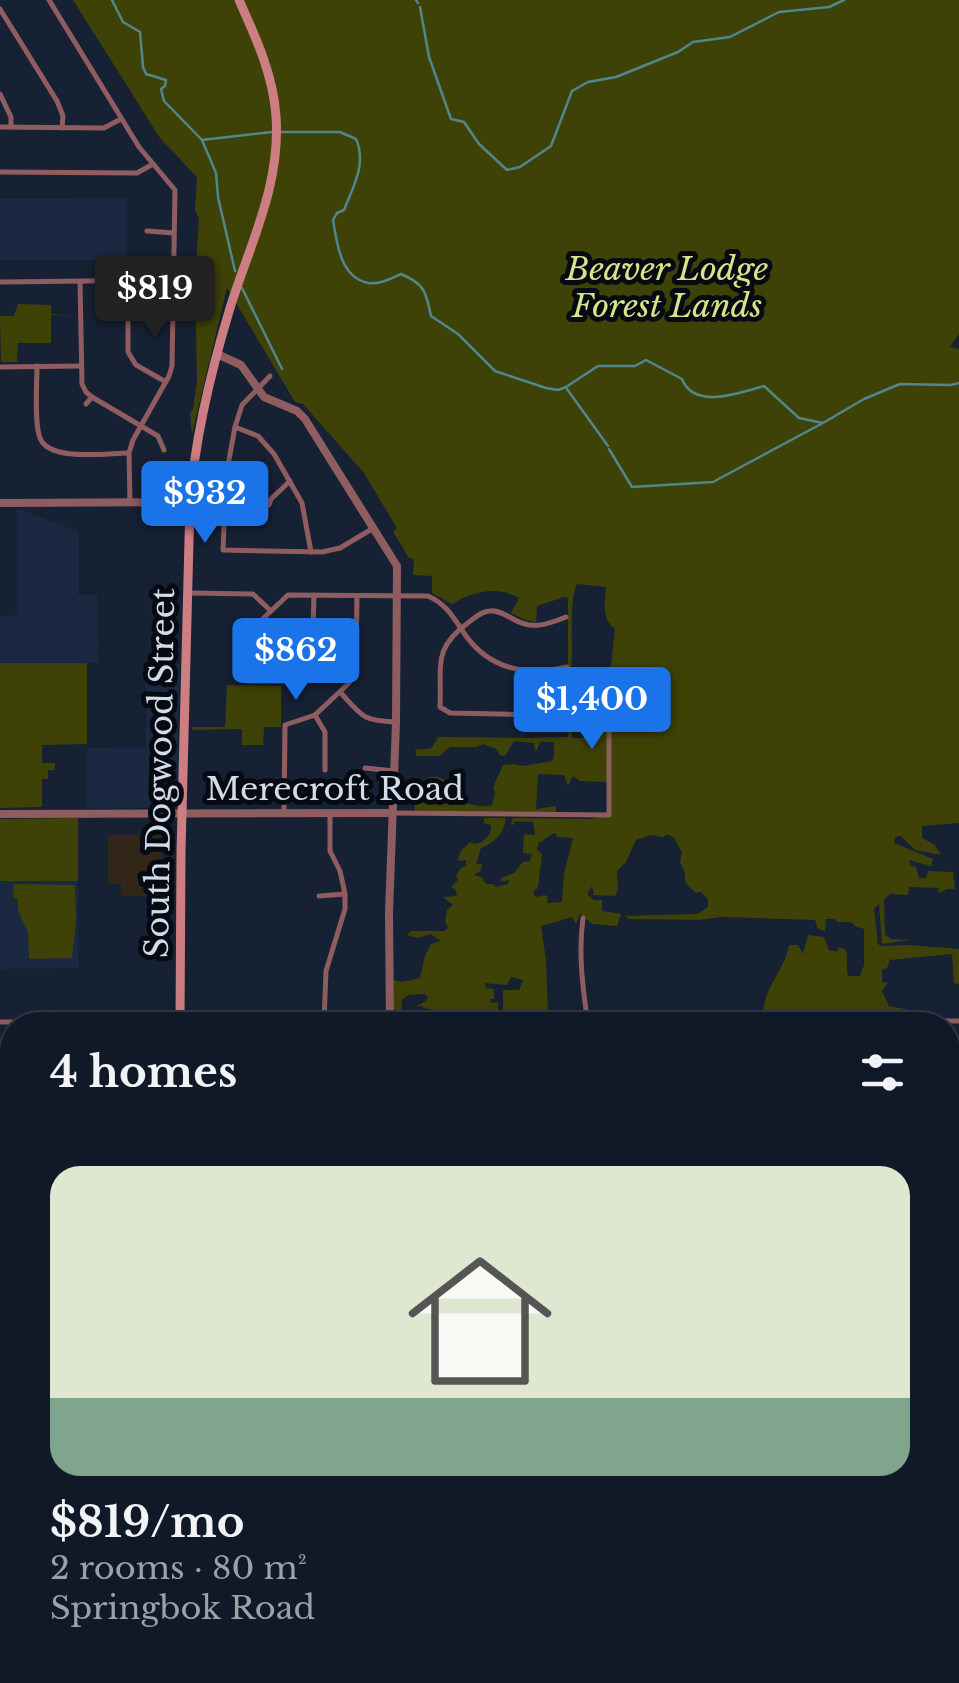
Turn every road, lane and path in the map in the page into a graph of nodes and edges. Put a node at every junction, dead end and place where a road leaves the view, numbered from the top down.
1 (49, 0) edge
2 (239, 0) edge
3 (0, 9) edge
4 (0, 94) edge
5 (122, 118) junction
6 (0, 127) edge
7 (11, 127) junction
8 (62, 128) junction
9 (153, 164) junction
10 (0, 172) edge
11 (147, 231) dead end
12 (174, 233) junction
13 (128, 280) junction
14 (174, 280) junction
15 (80, 281) junction
16 (0, 282) edge
17 (218, 354) junction
18 (37, 366) junction
19 (80, 366) junction
20 (0, 367) edge
21 (270, 376) dead end
22 (166, 382) junction
23 (258, 388) junction
24 (92, 396) junction
25 (86, 404) dead end
26 (142, 425) junction
27 (235, 427) junction
28 (164, 450) dead end
29 (130, 453) junction
30 (290, 481) junction
31 (130, 502) junction
32 (190, 502) junction
33 (0, 503) edge
34 (269, 505) dead end
35 (372, 529) junction
36 (312, 552) junction
37 (189, 592) junction
38 (314, 596) junction
39 (357, 596) junction
40 (397, 596) junction
41 (270, 611) junction
42 (566, 617) dead end
43 (461, 628) junction
44 (289, 652) dead end
45 (567, 667) dead end
46 (300, 671) junction
47 (545, 672) junction
48 (609, 689) dead end
49 (340, 692) junction
50 (315, 714) junction
51 (396, 722) junction
52 (365, 768) dead end
53 (325, 770) dead end
54 (394, 771) junction
55 (182, 813) junction
56 (284, 813) junction
57 (330, 813) junction
58 (392, 813) junction
59 (0, 814) edge
60 (345, 894) junction
61 (319, 896) dead end
62 (584, 918) dead end
63 (180, 1012) edge
64 (324, 1012) edge
65 (390, 1012) edge
66 (586, 1012) edge

1 - 5 street
2 - 17 main road, South Dogwood Street
3 - 8 street
4 - 7 street
5 - 8 street
5 - 9 street
6 - 7 street
7 - 8 street
9 - 10 street
9 - 12 street
11 - 12 street
12 - 14 street
13 - 14 street
13 - 15 street
13 - 22 street
14 - 22 street
15 - 16 street
15 - 19 street
17 - 23 street
17 - 32 main road, South Dogwood Street
18 - 19 street
18 - 20 street
18 - 29 street
19 - 24 street
21 - 23 street
22 - 26 street
23 - 27 street
23 - 35 street
24 - 25 street
24 - 26 street
26 - 28 street
26 - 29 street
27 - 30 street
27 - 36 street
29 - 31 street
30 - 34 street
30 - 36 street
31 - 32 street
31 - 33 street
32 - 37 main road, South Dogwood Street
35 - 36 street
35 - 40 street
37 - 41 street
37 - 55 main road, South Dogwood Street
38 - 39 street
38 - 41 street
38 - 46 street
39 - 40 street
39 - 49 street
40 - 43 street
40 - 51 street
41 - 46 street
42 - 43 street
43 - 47 street
43 - 47 street
44 - 46 street
45 - 47 street
48 - 58 street, Merecroft Road
49 - 50 street
49 - 51 street
50 - 53 street
50 - 56 street
51 - 54 street
52 - 54 street
54 - 58 street
55 - 56 street, Merecroft Road
55 - 59 street, Merecroft Road
55 - 63 main road, South Dogwood Street
56 - 57 street, Merecroft Road
57 - 58 street, Merecroft Road
57 - 60 street
58 - 65 street
60 - 61 street
60 - 64 street
62 - 66 street

